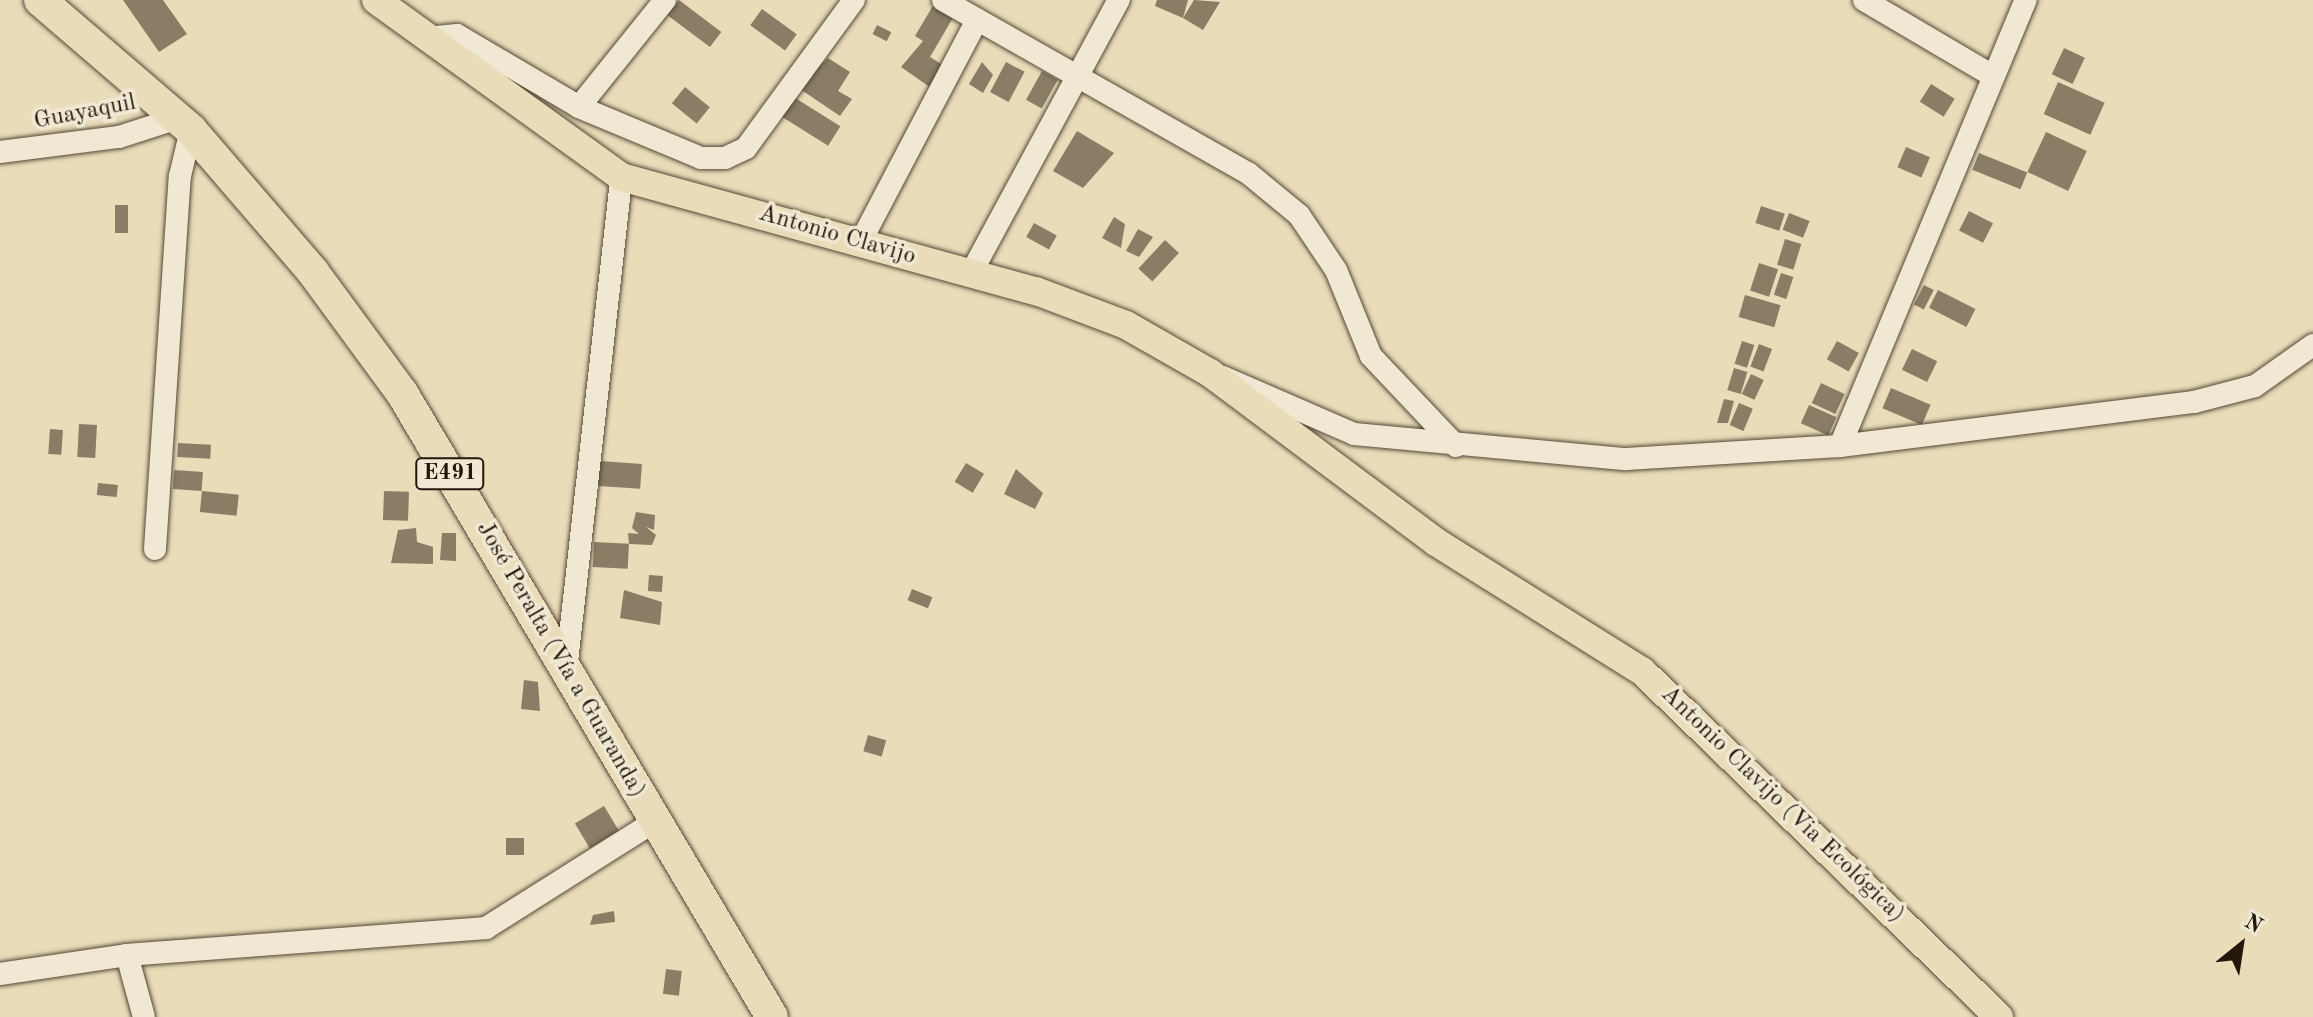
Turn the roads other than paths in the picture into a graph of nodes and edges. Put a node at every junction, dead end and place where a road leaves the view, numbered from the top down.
1 (40, 0) edge
2 (376, 0) edge
3 (665, 0) edge
4 (854, 0) edge
5 (1119, 0) edge
6 (1864, 0) edge
7 (2026, 0) edge
8 (960, 8) edge
9 (427, 38) junction
10 (1993, 76) junction
11 (1073, 80) junction
12 (579, 107) junction
13 (184, 124) junction
14 (0, 152) edge
15 (621, 177) junction
16 (861, 241) junction
17 (970, 275) junction
18 (2313, 345) edge
19 (1210, 373) junction
20 (1456, 446) junction
21 (1840, 446) junction
22 (1308, 453) joint
23 (155, 549) dead end
24 (566, 671) junction
25 (655, 821) junction
26 (127, 955) junction
27 (0, 974) edge
28 (144, 1017) edge
29 (772, 1017) edge
30 (1999, 1017) edge

1 - 13 highway, José Peralta (Vía a Guaranda) / E491
2 - 9 main road, Antonio Clavijo
3 - 12 street
4 - 12 street
5 - 11 street
6 - 10 street
7 - 10 street
8 - 11 street
8 - 16 street
9 - 12 street
9 - 15 main road, Antonio Clavijo
10 - 21 street
11 - 17 street
11 - 20 street
13 - 14 street, Guayaquil
13 - 23 street
13 - 24 highway, José Peralta (Vía a Guaranda) / E491
15 - 16 main road, Antonio Clavijo
15 - 24 street
16 - 17 main road, Antonio Clavijo
17 - 19 main road, Antonio Clavijo
18 - 21 street
19 - 20 street
19 - 22 main road, Antonio Clavijo
20 - 21 street
22 - 30 main road, Antonio Clavijo (Via Ecológica)
24 - 25 highway, José Peralta (Vía a Guaranda) / E491
25 - 26 street
25 - 29 highway, José Peralta (Vía a Guaranda) / E491
26 - 27 street
26 - 28 street

